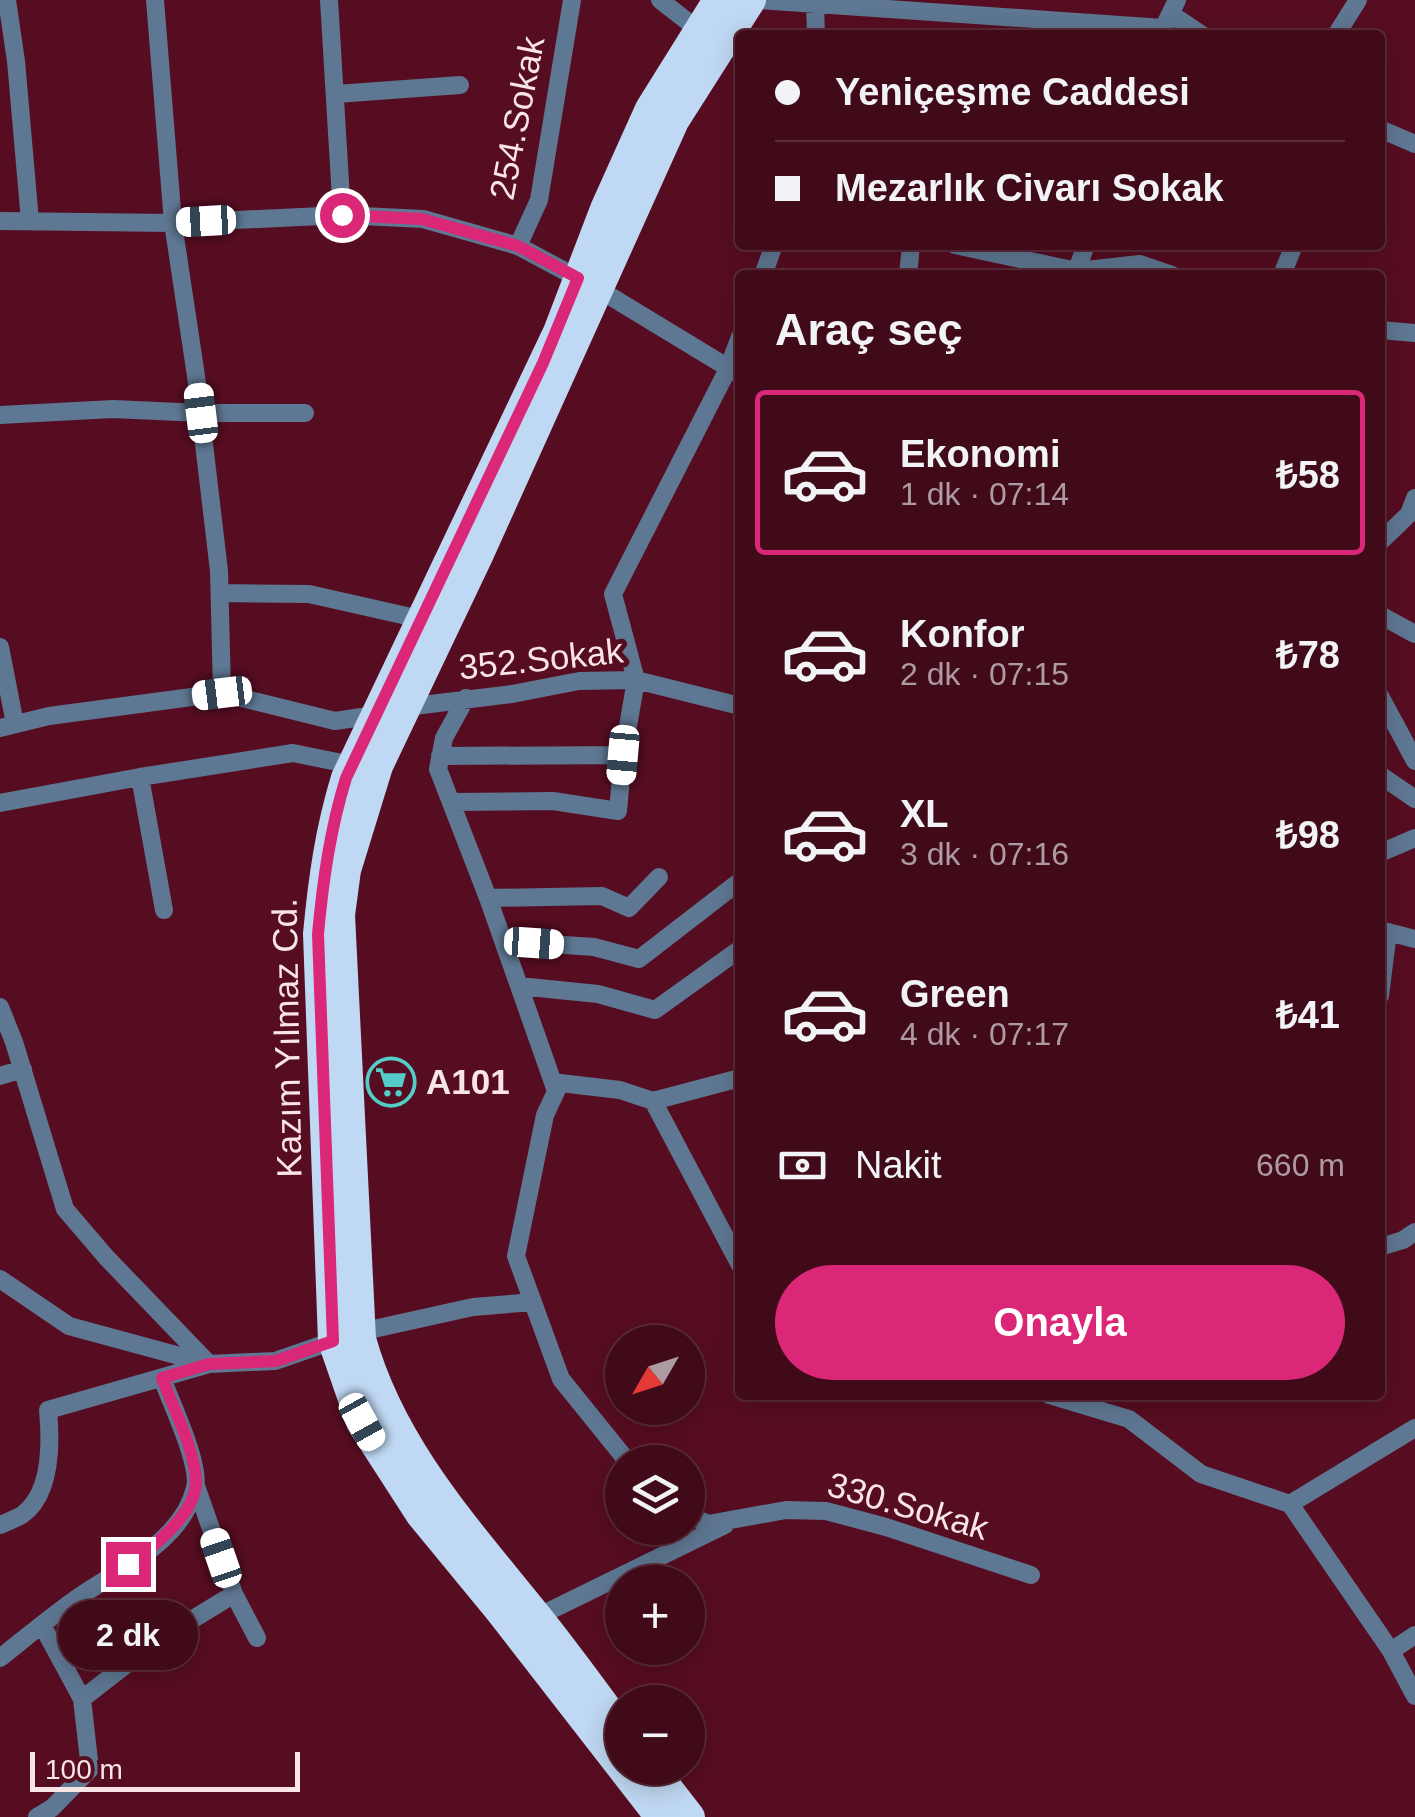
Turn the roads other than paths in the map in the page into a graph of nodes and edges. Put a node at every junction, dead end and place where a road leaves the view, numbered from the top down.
1 (7, 0) edge
2 (155, 0) edge
3 (329, 0) edge
4 (572, 0) edge
5 (660, 0) edge
6 (718, 0) edge
7 (754, 0) edge
8 (1358, 0) edge
9 (815, 4) junction
10 (916, 4) edge
11 (1168, 19) edge
12 (698, 30) junction
13 (816, 30) edge
14 (1191, 30) edge
15 (1339, 30) edge
16 (460, 85) dead end
17 (336, 94) junction
18 (1385, 131) edge
19 (1415, 144) edge
20 (342, 215) junction
21 (30, 221) junction
22 (0, 222) edge
23 (173, 223) junction
24 (518, 246) junction
25 (977, 250) edge
26 (1063, 270) edge
27 (1097, 270) edge
28 (1157, 270) edge
29 (589, 284) junction
30 (1385, 332) edge
31 (1415, 334) edge
32 (734, 372) edge
33 (201, 413) junction
34 (305, 413) dead end
35 (0, 415) edge
36 (1415, 498) edge
37 (1385, 537) edge
38 (220, 593) junction
39 (1385, 618) edge
40 (420, 619) junction
41 (1415, 634) edge
42 (0, 647) edge
43 (636, 680) junction
44 (222, 693) junction
45 (466, 698) junction
46 (735, 705) edge
47 (1385, 705) edge
48 (406, 707) junction
49 (375, 715) junction
50 (8, 726) edge
51 (623, 755) junction
52 (440, 756) junction
53 (1415, 761) edge
54 (352, 765) junction
55 (140, 776) junction
56 (1385, 777) edge
57 (1415, 798) edge
58 (451, 802) junction
59 (0, 803) edge
60 (1415, 838) edge
61 (1385, 852) edge
62 (658, 877) dead end
63 (735, 885) edge
64 (488, 898) junction
65 (164, 910) dead end
66 (1385, 931) edge
67 (1415, 939) edge
68 (503, 941) junction
69 (735, 953) edge
70 (519, 986) junction
71 (0, 1007) edge
72 (23, 1069) junction
73 (0, 1076) edge
74 (735, 1079) edge
75 (556, 1092) junction
76 (653, 1100) junction
77 (1415, 1232) edge
78 (1385, 1245) edge
79 (735, 1256) edge
80 (0, 1279) edge
81 (533, 1302) junction
82 (347, 1337) junction
83 (209, 1364) junction
84 (162, 1378) junction
85 (1063, 1400) edge
86 (1415, 1428) edge
87 (614, 1445) edge
88 (196, 1486) junction
89 (1290, 1504) junction
90 (743, 1517) junction
91 (705, 1523) edge
92 (0, 1526) edge
93 (1031, 1575) dead end
94 (234, 1594) junction
95 (537, 1617) junction
96 (42, 1625) junction
97 (1415, 1635) edge
98 (257, 1638) dead end
99 (1391, 1651) junction
100 (0, 1658) edge
101 (1415, 1696) edge
102 (82, 1699) junction
103 (605, 1707) edge
104 (665, 1785) edge
105 (37, 1817) edge
106 (660, 1817) edge
107 (690, 1817) edge

1 - 21 street
2 - 23 street
3 - 17 street
4 - 24 street, 254.Sokak
5 - 12 street
6 - 12 highway, Kazım Yılmaz Cd.
7 - 9 street
7 - 29 highway, Kazım Yılmaz Cd.
8 - 15 street
9 - 10 street
9 - 13 street
10 - 11 street
11 - 14 street
12 - 29 highway, Kazım Yılmaz Cd.
16 - 17 street
17 - 20 street
18 - 19 street
20 - 23 street
20 - 24 street
21 - 22 street
21 - 23 street
23 - 33 street
24 - 29 street
25 - 26 street
27 - 28 street
29 - 32 street
29 - 40 highway, Kazım Yılmaz Cd.
29 - 48 highway, Kazım Yılmaz Cd.
30 - 31 street
32 - 43 street
33 - 34 street
33 - 35 street
33 - 38 street
36 - 37 street
38 - 40 street
38 - 44 street
39 - 41 street
40 - 49 highway, Kazım Yılmaz Cd.
42 - 50 street
43 - 45 street, 352.Sokak
43 - 46 street, 352.Sokak
43 - 51 street
44 - 49 street
44 - 50 street
45 - 48 street, 352.Sokak
45 - 52 street
47 - 53 street
48 - 82 highway, Kazım Yılmaz Cd.
49 - 54 highway, Kazım Yılmaz Cd.
51 - 52 street
51 - 58 street
52 - 58 street
54 - 55 street
54 - 82 highway, Kazım Yılmaz Cd.
55 - 59 street
55 - 65 street
56 - 57 street
58 - 64 street
60 - 61 street
62 - 64 street
63 - 68 street
64 - 68 street
66 - 67 street
68 - 70 street
69 - 70 street
70 - 75 street
71 - 72 street
72 - 73 street
72 - 83 street
74 - 76 street
75 - 76 street
75 - 81 street
76 - 79 street
77 - 78 street
80 - 83 street
81 - 82 street
81 - 87 street
82 - 83 street
82 - 95 highway, Kazım Yılmaz Cd.
82 - 106 highway, Kazım Yılmaz Cd.
83 - 84 street
84 - 88 street
84 - 92 street
85 - 89 street
86 - 89 street
88 - 94 street
88 - 96 street
89 - 99 street
90 - 91 street, 330.Sokak
90 - 93 street, 330.Sokak
90 - 95 street
94 - 98 street
94 - 102 street
95 - 103 highway, Kazım Yılmaz Cd.
96 - 100 street
96 - 102 street
97 - 99 street
99 - 101 street
102 - 105 street
104 - 107 highway

